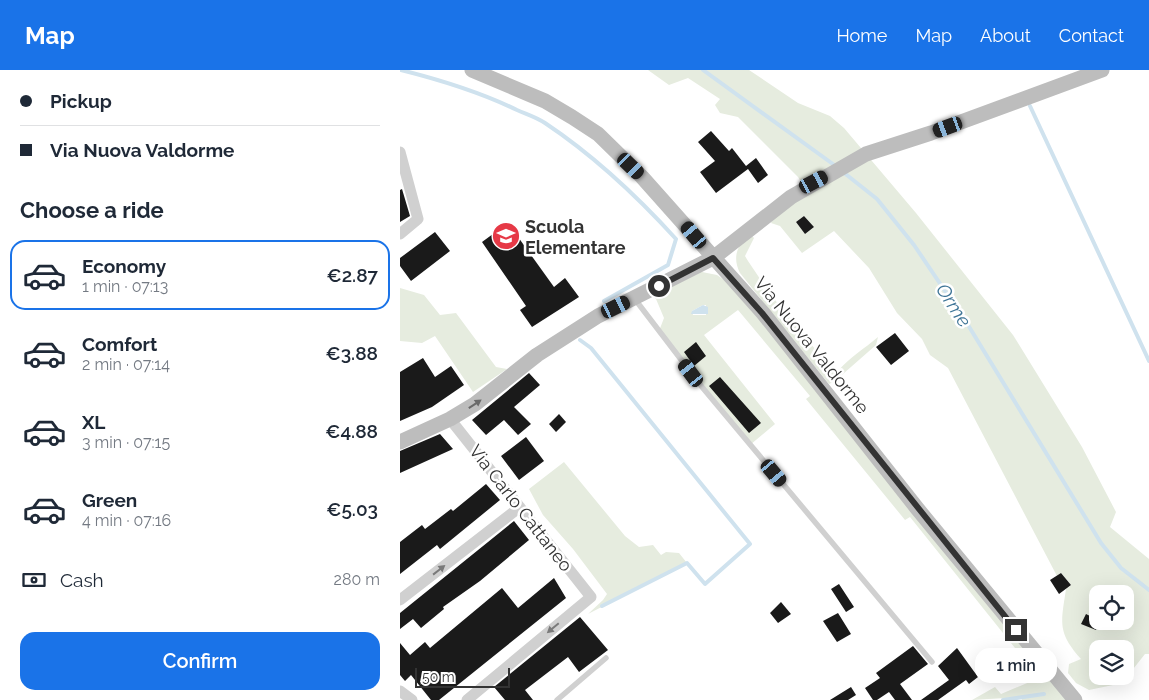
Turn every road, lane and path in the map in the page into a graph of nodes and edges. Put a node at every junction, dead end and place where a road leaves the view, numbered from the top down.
1 (472, 70) edge
2 (1102, 70) edge
3 (400, 152) edge
4 (400, 234) edge
5 (713, 258) junction
6 (634, 298) junction
7 (450, 419) junction
8 (400, 442) edge
9 (520, 507) junction
10 (400, 600) edge
11 (606, 658) dead end
12 (932, 662) dead end
13 (400, 692) edge
14 (401, 700) edge
15 (412, 700) edge
16 (467, 700) edge
17 (558, 700) edge
18 (1075, 700) edge

1 - 5 main road, Via Nuova Valdorme
2 - 5 main road
3 - 4 street
5 - 6 main road
5 - 18 main road, Via Nuova Valdorme
7 -> 6 main road
6 - 12 lane
7 - 8 main road
7 - 9 street, Via Carlo Cattaneo
10 -> 9 street
9 -> 16 street, Via Carlo Cattaneo
11 - 17 lane
13 - 14 street
13 - 15 street

